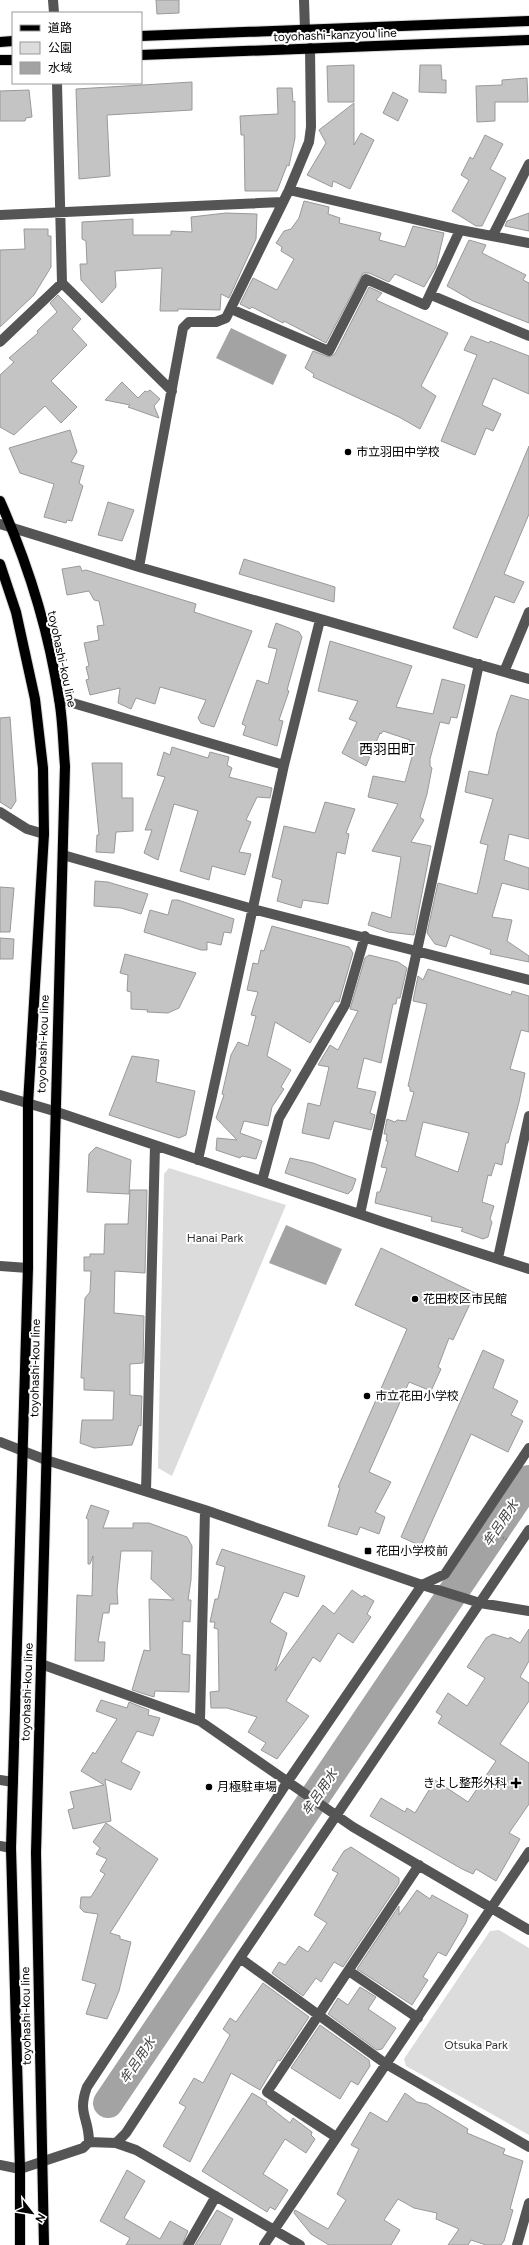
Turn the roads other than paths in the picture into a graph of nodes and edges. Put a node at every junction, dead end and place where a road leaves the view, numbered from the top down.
1 (53, 0) edge
2 (304, 0) edge
3 (54, 12) edge
4 (529, 21) edge
5 (306, 30) junction
6 (142, 36) edge
7 (529, 40) edge
8 (12, 41) edge
9 (0, 42) edge
10 (310, 48) junction
11 (142, 55) edge
12 (0, 60) edge
13 (12, 60) edge
14 (57, 84) edge
15 (529, 164) edge
16 (289, 190) junction
17 (282, 202) junction
18 (62, 212) junction
19 (0, 215) edge
20 (460, 230) junction
21 (493, 235) junction
22 (529, 243) edge
23 (62, 283) junction
24 (431, 295) junction
25 (232, 309) junction
26 (529, 336) edge
27 (0, 342) edge
28 (172, 391) junction
29 (0, 501) edge
30 (0, 524) edge
31 (11, 527) junction
32 (0, 564) edge
33 (139, 567) junction
34 (529, 612) edge
35 (320, 620) junction
36 (479, 664) junction
37 (504, 672) junction
38 (529, 679) edge
39 (59, 699) junction
40 (284, 765) junction
41 (0, 812) edge
42 (44, 834) junction
43 (63, 855) junction
44 (253, 908) junction
45 (365, 936) junction
46 (416, 950) junction
47 (529, 980) edge
48 (0, 1095) edge
49 (28, 1104) junction
50 (54, 1111) junction
51 (529, 1116) edge
52 (155, 1146) junction
53 (198, 1160) junction
54 (262, 1182) junction
55 (360, 1214) junction
56 (498, 1258) junction
57 (0, 1266) edge
58 (28, 1268) junction
59 (529, 1269) edge
60 (0, 1442) edge
61 (529, 1448) edge
62 (21, 1450) junction
63 (46, 1460) junction
64 (146, 1491) junction
65 (204, 1510) junction
66 (529, 1530) edge
67 (422, 1586) junction
68 (480, 1603) junction
69 (529, 1611) edge
70 (41, 1664) junction
71 (200, 1721) junction
72 (0, 1780) edge
73 (288, 1781) junction
74 (13, 1782) junction
75 (337, 1816) junction
76 (0, 1846) edge
77 (11, 1848) junction
78 (529, 1852) edge
79 (419, 1865) junction
80 (492, 1909) junction
81 (529, 1930) edge
82 (240, 1958) junction
83 (349, 1971) junction
84 (319, 2016) junction
85 (418, 2018) junction
86 (386, 2064) junction
87 (336, 2137) junction
88 (89, 2142) junction
89 (116, 2143) junction
90 (529, 2147) edge
91 (41, 2161) junction
92 (0, 2165) edge
93 (20, 2169) junction
94 (216, 2196) junction
95 (529, 2203) edge
96 (274, 2230) junction
97 (20, 2245) edge
98 (44, 2245) edge
99 (188, 2245) edge
100 (264, 2245) edge
101 (300, 2245) edge
102 (517, 2245) edge

1 - 3 street
2 - 5 street
4 - 5 main road, toyohashi-kanzyou line
5 - 6 main road, toyohashi-kanzyou line
7 - 10 main road, toyohashi-kanzyou line
8 - 9 main road
10 - 11 main road, toyohashi-kanzyou line
10 - 16 street
12 - 13 main road
14 - 18 street
15 - 21 street
16 - 17 street
16 - 20 street
17 - 18 street
17 - 25 street
18 - 19 street
18 - 23 street
20 - 21 street
20 - 24 street
21 - 22 street
23 - 27 street
23 - 28 street
24 - 25 street
24 - 26 street
25 - 28 street
28 - 33 street
29 - 31 main road, toyohashi-kou line
30 - 31 street
31 - 33 street
31 - 39 main road, toyohashi-kou line
32 - 42 main road, toyohashi-kou line
33 - 35 street
34 - 37 street
35 - 36 street
35 - 40 street
36 - 37 street
36 - 46 street
37 - 38 street
39 - 40 street
39 - 43 main road, toyohashi-kou line
40 - 44 street
41 - 42 street
42 - 49 main road, toyohashi-kou line
43 - 44 street
43 - 50 main road, toyohashi-kou line
44 - 45 street
44 - 53 street
45 - 46 street
45 - 54 street
46 - 47 street
46 - 55 street
48 - 49 street
49 - 50 street
49 - 58 main road, toyohashi-kou line
50 - 52 street
50 - 63 main road, toyohashi-kou line
51 - 56 street
52 - 53 street
52 - 64 street
53 - 54 street
54 - 55 street
55 - 56 street
56 - 59 street
57 - 58 street
58 - 62 main road, toyohashi-kou line
60 - 62 street
61 - 67 street
62 - 63 street
62 - 74 main road, toyohashi-kou line
63 - 64 street
63 - 70 main road, toyohashi-kou line
64 - 65 street
65 - 67 street
65 - 71 street
66 - 68 street
67 - 68 street
67 - 73 street
68 - 69 street
68 - 75 street
70 - 71 street
70 - 91 main road, toyohashi-kou line
71 - 73 street
72 - 74 street
73 - 75 street
73 - 88 street
74 - 77 main road, toyohashi-kou line
75 - 79 street
75 - 82 street
76 - 77 street
77 - 93 main road, toyohashi-kou line
78 - 80 street
79 - 80 street
79 - 83 street
80 - 81 street
80 - 85 street
82 - 84 street
82 - 89 street
83 - 84 street
83 - 85 street
84 - 86 street
84 - 87 street
85 - 86 street
86 - 87 street
86 - 90 street
87 - 96 street
88 - 89 street
88 - 91 street
89 - 94 street
91 - 93 street
91 - 98 main road, toyohashi-kou line
92 - 93 street
93 - 97 main road, toyohashi-kou line
94 - 96 street
94 - 99 street
95 - 102 street
96 - 100 street
96 - 101 street

